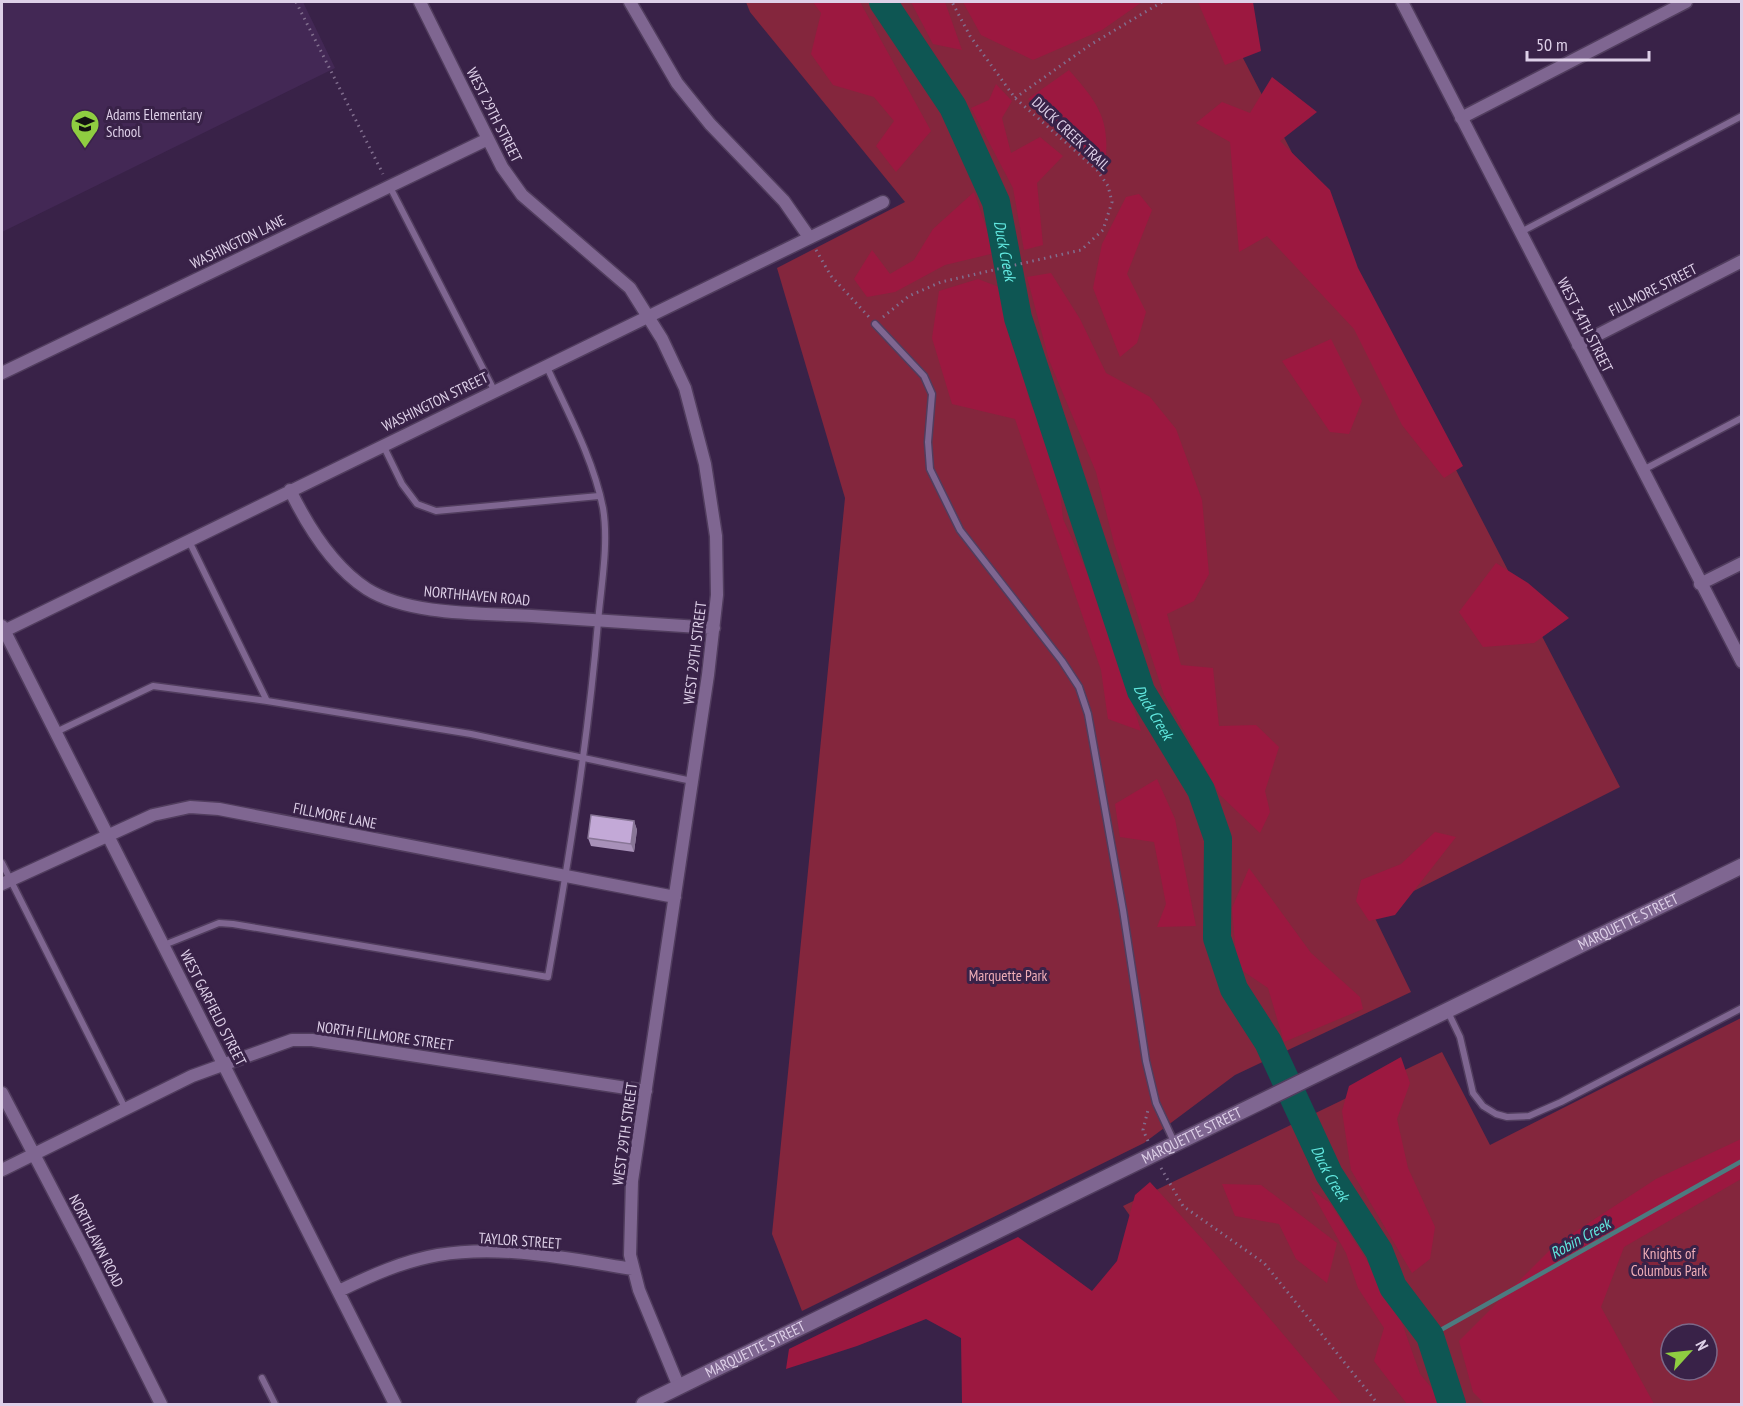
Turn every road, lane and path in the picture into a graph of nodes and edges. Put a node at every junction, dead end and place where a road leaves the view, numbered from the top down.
1 (297, 2) edge
2 (420, 2) edge
3 (630, 2) edge
4 (952, 2) edge
5 (1162, 2) edge
6 (1404, 2) edge
7 (1686, 2) edge
8 (1015, 98) junction
9 (1742, 116) edge
10 (1461, 118) junction
11 (488, 139) junction
12 (388, 185) junction
13 (883, 202) dead end
14 (1520, 232) junction
15 (809, 237) junction
16 (1742, 261) edge
17 (647, 315) junction
18 (875, 324) junction
19 (1578, 345) junction
20 (546, 364) junction
21 (2, 373) edge
22 (494, 390) junction
23 (1742, 418) edge
24 (383, 445) junction
25 (1642, 471) junction
26 (290, 490) junction
27 (599, 496) junction
28 (188, 540) junction
29 (1742, 563) edge
30 (1700, 584) junction
31 (598, 621) junction
32 (714, 628) junction
33 (2, 630) edge
34 (1742, 662) edge
35 (267, 701) junction
36 (55, 732) junction
37 (582, 758) junction
38 (693, 781) junction
39 (108, 834) junction
40 (2, 863) edge
41 (1742, 866) edge
42 (566, 876) junction
43 (6, 882) edge
44 (675, 897) junction
45 (164, 945) junction
46 (1742, 1008) edge
47 (1448, 1011) junction
48 (224, 1064) junction
49 (646, 1091) junction
50 (2, 1094) edge
51 (1156, 1103) junction
52 (125, 1108) junction
53 (1175, 1144) junction
54 (33, 1154) junction
55 (1154, 1154) junction
56 (2, 1170) edge
57 (633, 1269) junction
58 (339, 1291) junction
59 (262, 1378) dead end
60 (679, 1387) junction
61 (161, 1404) edge
62 (275, 1404) edge
63 (395, 1404) edge
64 (644, 1404) edge
65 (1378, 1404) edge

1 - 12 path
2 - 11 street, WEST 29TH STREET
3 - 15 street
4 - 8 path, DUCK CREEK TRAIL
5 - 8 path
6 - 10 street, WEST 34TH STREET
7 - 10 street
8 - 18 path, DUCK CREEK TRAIL
9 - 14 lane
10 - 14 street, WEST 34TH STREET
11 - 12 street, WASHINGTON LANE
11 - 17 street, WEST 29TH STREET
12 - 21 street, WASHINGTON LANE
12 - 22 lane
13 - 15 street, WASHINGTON STREET
14 - 19 street, WEST 34TH STREET
15 - 17 street, WASHINGTON STREET
15 - 18 path
16 - 19 street, FILLMORE STREET
17 - 20 street, WASHINGTON STREET
17 - 32 street, WEST 29TH STREET
18 - 51 lane
19 - 25 street, WEST 34TH STREET
20 - 22 street, WASHINGTON STREET
20 - 27 lane
22 - 24 street, WASHINGTON STREET
23 - 25 lane
24 - 26 street, WASHINGTON STREET
24 - 27 lane
25 - 30 street, WEST 34TH STREET
26 - 28 street, WASHINGTON STREET
26 - 31 street, NORTHHAVEN ROAD
27 - 31 lane
28 - 33 street, WASHINGTON STREET
28 - 35 lane
29 - 30 street
30 - 34 street, WEST 34TH STREET
31 - 32 street, NORTHHAVEN ROAD
31 - 37 lane
32 - 38 street, WEST 29TH STREET
33 - 36 street, WEST GARFIELD STREET
35 - 36 lane
35 - 37 lane
36 - 39 street, WEST GARFIELD STREET
37 - 38 lane
37 - 42 lane
38 - 44 street, WEST 29TH STREET
39 - 42 street, FILLMORE LANE
39 - 43 street, FILLMORE LANE
39 - 45 street, WEST GARFIELD STREET
40 - 43 lane
41 - 47 main road, MARQUETTE STREET
42 - 44 street, FILLMORE LANE
42 - 45 lane
43 - 52 lane
44 - 49 street, WEST 29TH STREET
45 - 48 street, WEST GARFIELD STREET
46 - 47 lane
47 - 53 main road, MARQUETTE STREET
48 - 49 street, NORTH FILLMORE STREET
48 - 52 street, NORTH FILLMORE STREET
48 - 58 street, WEST GARFIELD STREET
49 - 57 street, WEST 29TH STREET
50 - 54 street, NORTHLAWN ROAD
51 - 53 lane
51 - 55 path
52 - 54 street, NORTH FILLMORE STREET
53 - 55 main road, MARQUETTE STREET
54 - 56 street, NORTH FILLMORE STREET
54 - 61 street, NORTHLAWN ROAD
55 - 60 main road, MARQUETTE STREET
55 - 65 path
57 - 58 street, TAYLOR STREET
57 - 60 street, WEST 29TH STREET
58 - 63 street, WEST GARFIELD STREET
59 - 62 lane
60 - 64 main road, MARQUETTE STREET

